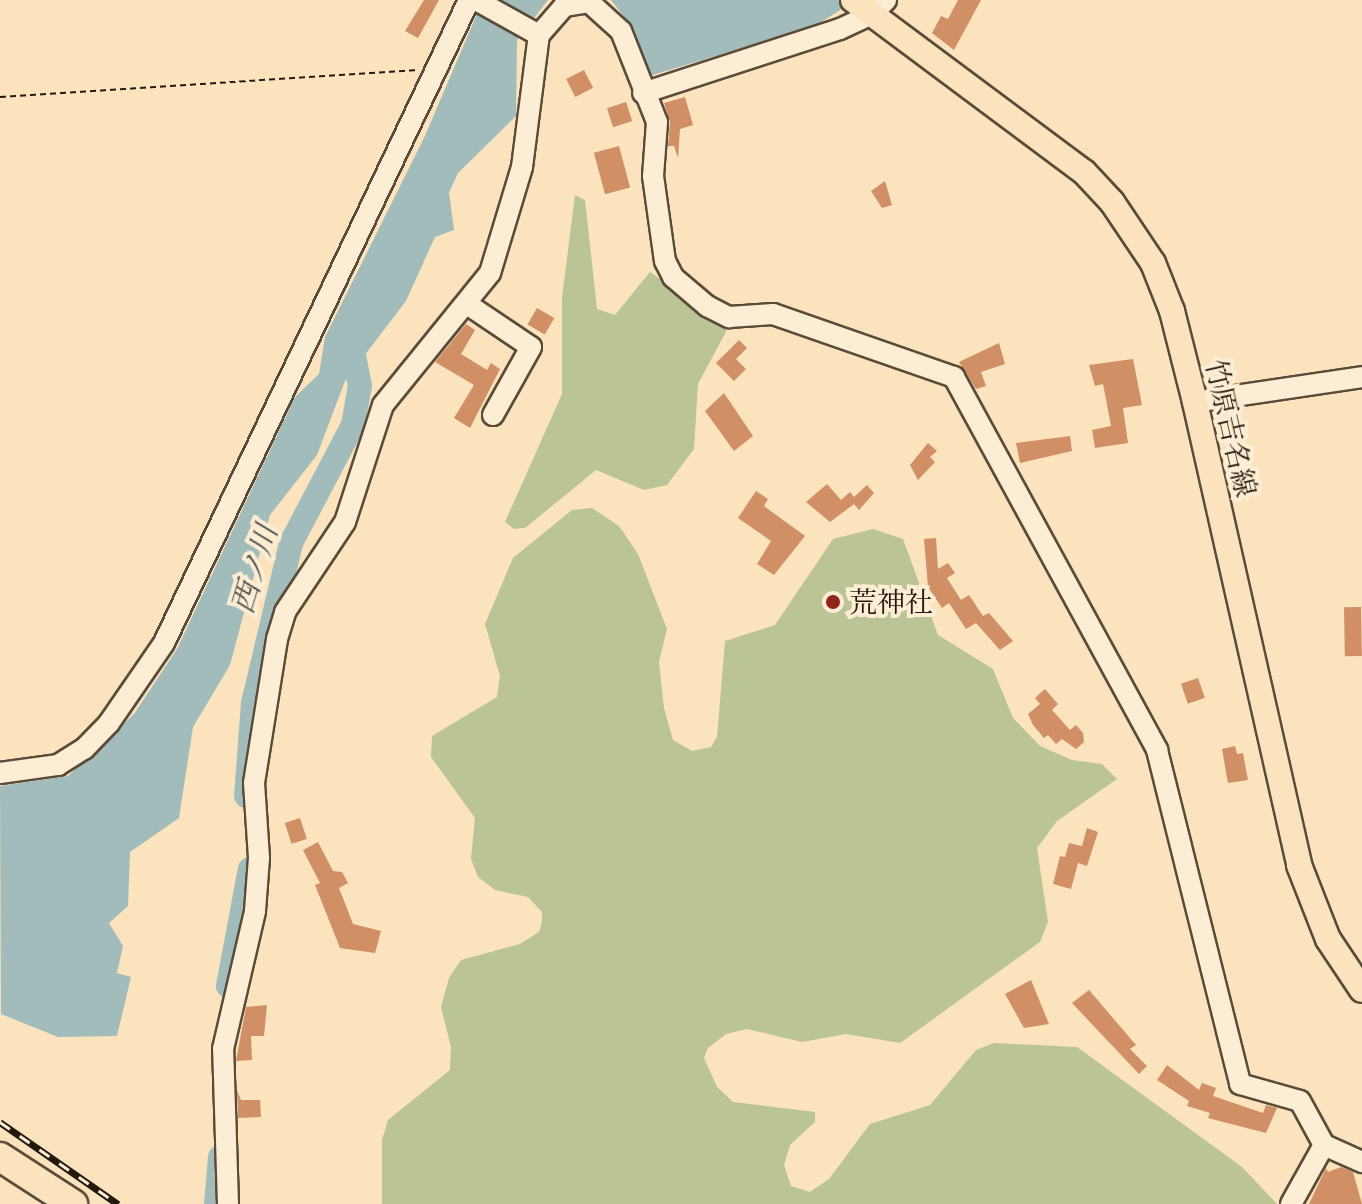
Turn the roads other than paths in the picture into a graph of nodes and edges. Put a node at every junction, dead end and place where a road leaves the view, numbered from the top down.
1 (474, 1) edge
2 (869, 6) edge
3 (532, 32) junction
4 (643, 93) junction
5 (467, 304) junction
6 (1362, 377) edge
7 (1195, 402) junction
8 (493, 415) dead end
9 (0, 773) edge
10 (1362, 990) edge
11 (1324, 1145) junction
12 (0, 1157) edge
13 (1362, 1162) edge
14 (73, 1204) edge
15 (228, 1204) edge
16 (1291, 1204) edge

1 - 3 street
1 - 9 street
2 - 4 street
2 - 7 main road, 竹原吉名線
3 - 4 street
3 - 5 street
4 - 11 street
5 - 8 street
5 - 15 street
6 - 7 street
7 - 10 main road, 竹原吉名線
11 - 13 street
11 - 16 street
12 - 14 highway

